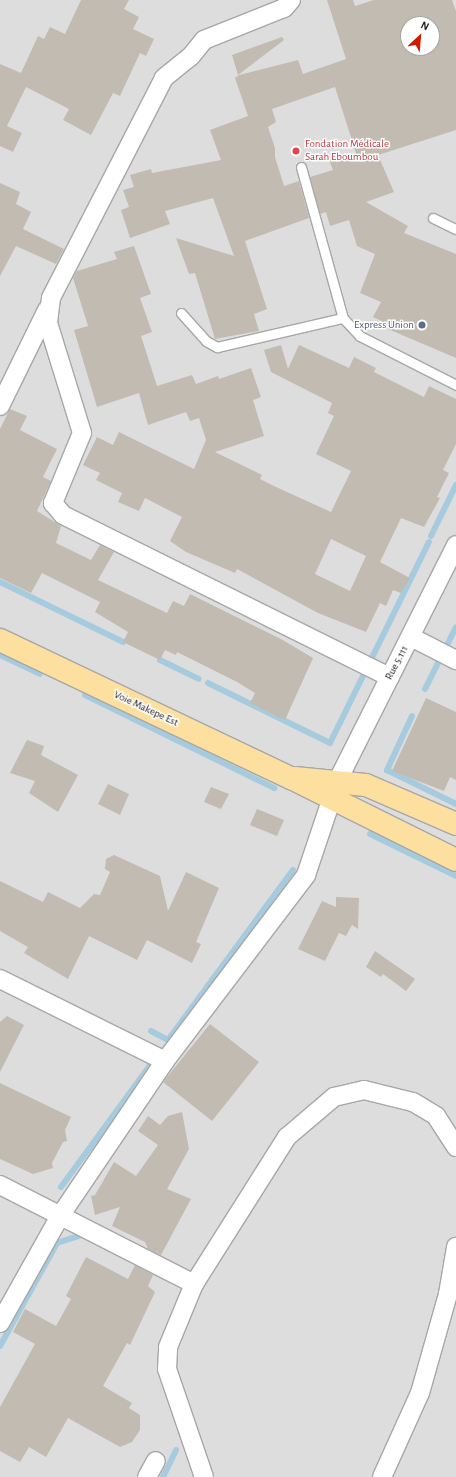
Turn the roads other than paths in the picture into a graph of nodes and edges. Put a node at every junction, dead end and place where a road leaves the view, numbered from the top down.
1 (291, 0) edge
2 (301, 167) dead end
3 (432, 218) dead end
4 (456, 229) edge
5 (47, 310) junction
6 (181, 313) dead end
7 (343, 318) junction
8 (456, 385) edge
9 (0, 406) edge
10 (456, 545) edge
11 (410, 637) junction
12 (0, 640) edge
13 (456, 660) edge
14 (390, 677) junction
15 (291, 778) junction
16 (338, 780) junction
17 (330, 800) junction
18 (456, 824) edge
19 (456, 860) edge
20 (0, 979) edge
21 (165, 1061) junction
22 (456, 1147) edge
23 (0, 1185) edge
24 (60, 1216) junction
25 (456, 1247) edge
26 (194, 1284) junction
27 (0, 1323) edge
28 (156, 1461) dead end
29 (148, 1477) edge
30 (204, 1477) edge
31 (382, 1477) edge

1 - 5 street
2 - 7 lane
3 - 4 lane
5 - 9 street
5 - 14 street
6 - 7 lane
7 - 8 lane
10 - 11 street, Rue 5.111
11 - 13 street
11 - 14 street, Rue 5.111
12 - 15 main road, Voie Makepe Est
14 - 16 street, Rue 5.111
15 - 16 main road, Voie Makepe Est
15 - 17 main road, Voie Makepe Est
16 - 17 street, Rue 5.111
16 - 18 main road, Voie Makepe Est
17 - 19 main road, Voie Makepe Est
17 - 21 street, Rue 5.111
20 - 21 street
21 - 24 street, Rue 5.111
22 - 26 street
23 - 24 street
24 - 26 street
24 - 27 street, Rue 5.111
25 - 31 street
26 - 30 street
28 - 29 street

